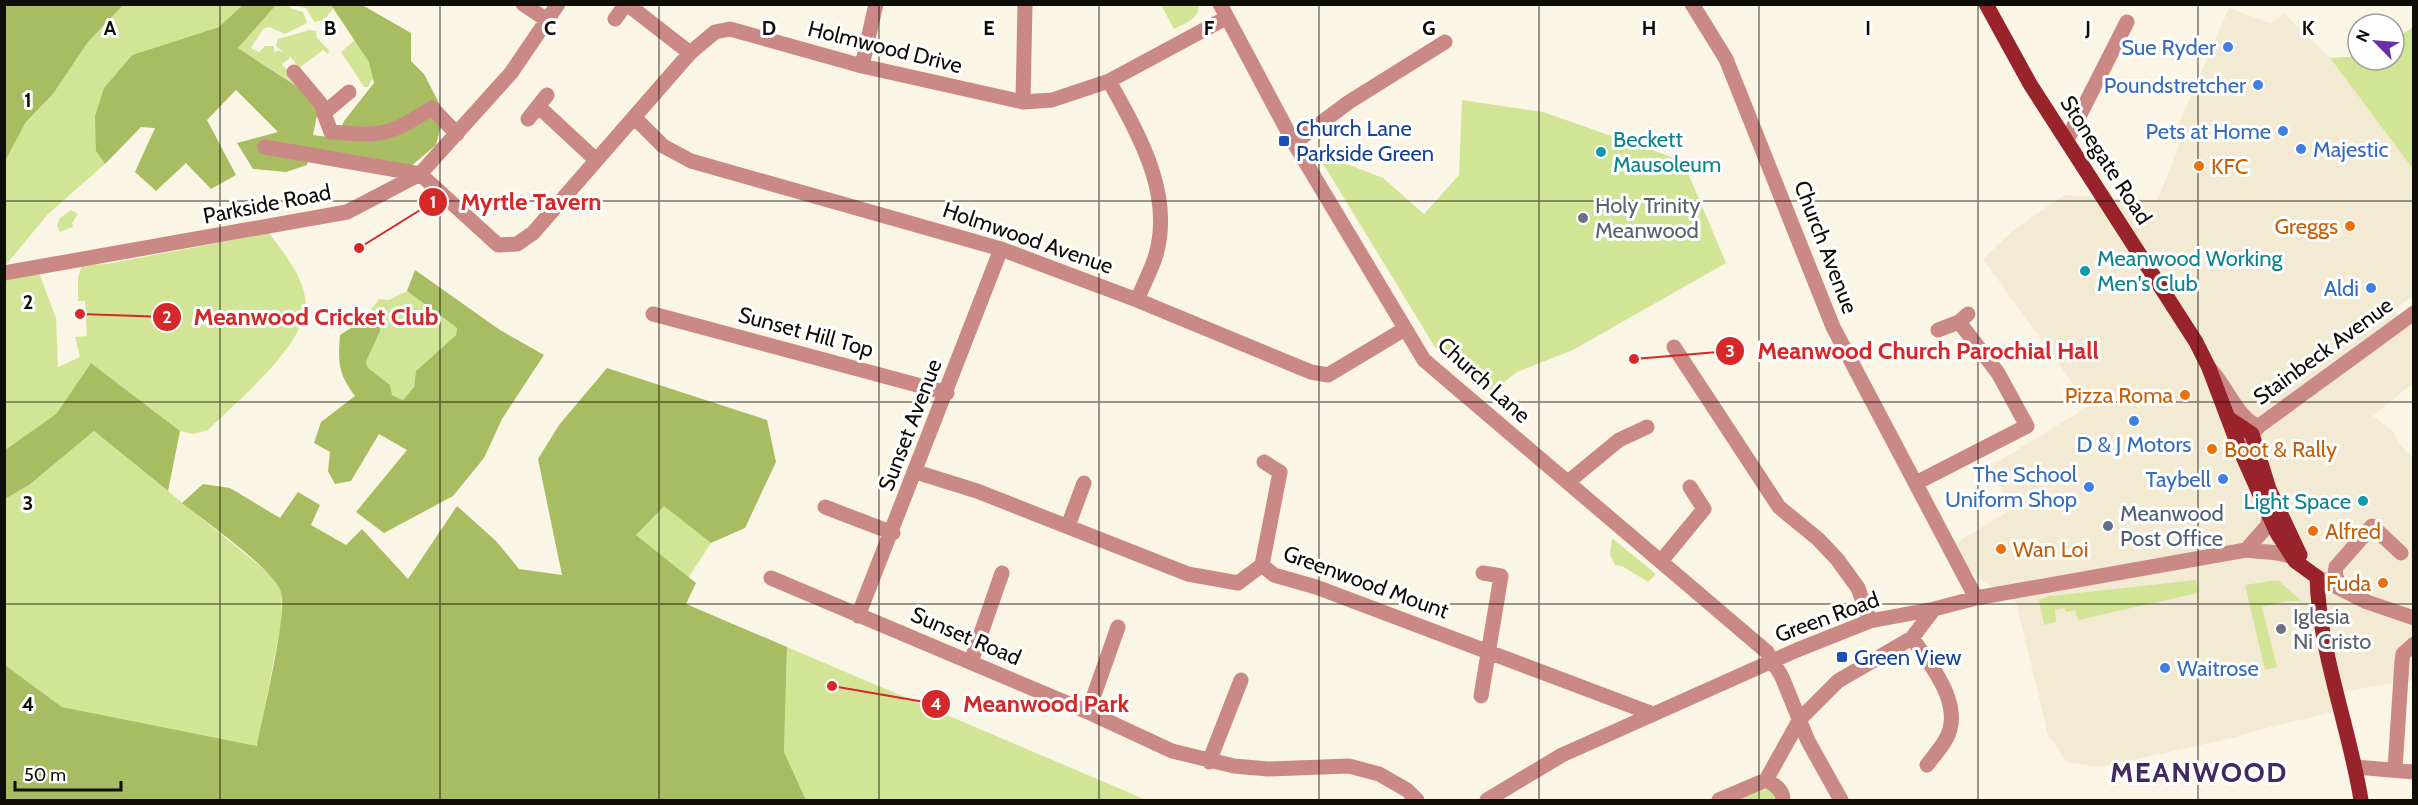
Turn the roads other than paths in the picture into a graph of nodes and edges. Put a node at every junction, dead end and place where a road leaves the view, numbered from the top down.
1 (524, 4) edge
2 (558, 4) edge
3 (626, 4) edge
4 (876, 4) edge
5 (1025, 4) edge
6 (1692, 4) edge
7 (1986, 4) edge
8 (1223, 11) edge
9 (615, 19) dead end
10 (547, 20) junction
11 (2127, 22) dead end
12 (1445, 42) dead end
13 (690, 53) junction
14 (862, 66) junction
15 (294, 72) dead end
16 (1109, 81) junction
17 (349, 92) dead end
18 (1023, 102) junction
19 (324, 113) junction
20 (634, 117) junction
21 (528, 119) dead end
22 (457, 134) junction
23 (2067, 140) junction
24 (1294, 143) junction
25 (265, 147) dead end
26 (596, 160) junction
27 (420, 174) junction
28 (1001, 249) junction
29 (4, 273) edge
30 (1137, 300) junction
31 (653, 314) dead end
32 (2412, 317) edge
33 (1403, 330) junction
34 (1938, 330) dead end
35 (1674, 347) dead end
36 (2209, 368) junction
37 (947, 393) junction
38 (2231, 420) junction
39 (1647, 427) dead end
40 (2256, 430) junction
41 (1264, 462) dead end
42 (916, 472) junction
43 (1568, 482) junction
44 (1084, 483) dead end
45 (1916, 483) junction
46 (1690, 487) dead end
47 (2269, 489) junction
48 (825, 507) dead end
49 (2267, 511) junction
50 (1068, 526) junction
51 (893, 533) junction
52 (2246, 550) junction
53 (2284, 550) junction
54 (2401, 553) dead end
55 (1662, 560) junction
56 (1262, 565) junction
57 (2304, 567) junction
58 (1002, 573) dead end
59 (1482, 573) dead end
60 (2317, 577) junction
61 (771, 578) dead end
62 (2340, 589) junction
63 (1976, 598) junction
64 (1934, 609) junction
65 (858, 616) junction
66 (2414, 618) edge
67 (1870, 621) junction
68 (1118, 627) dead end
69 (1912, 638) junction
70 (2410, 648) edge
71 (1490, 652) junction
72 (1773, 660) junction
73 (971, 662) junction
74 (1241, 680) dead end
75 (1481, 696) dead end
76 (1088, 712) junction
77 (1653, 714) junction
78 (1800, 718) junction
79 (1209, 762) junction
80 (1927, 765) dead end
81 (2356, 767) junction
82 (2395, 769) junction
83 (2414, 772) edge
84 (1766, 780) junction
85 (2360, 800) edge
86 (1417, 801) edge
87 (1487, 801) edge
88 (1719, 801) edge
89 (1783, 801) edge
90 (1841, 801) edge

1 - 10 street
2 - 10 street, Parkside Road
3 - 9 street
3 - 13 street
4 - 14 street
5 - 18 street
6 - 45 street, Church Avenue
7 - 23 main road, Stonegate Road
8 - 16 street, Holmwood Drive
8 - 24 street, Church Lane
10 - 22 street, Parkside Road
11 - 23 street
12 - 24 street
13 - 14 street, Holmwood Drive
13 - 20 street, Holmwood Drive
14 - 18 street, Holmwood Drive
15 - 19 street
16 - 18 street, Holmwood Drive
16 - 30 street
17 - 19 street
19 - 22 street
20 - 26 street, Holmwood Drive
20 - 28 street, Holmwood Avenue
21 - 26 street
22 - 27 street, Parkside Road
23 - 36 main road, Stonegate Road
24 - 33 street, Church Lane
25 - 27 street
26 - 27 street, Holmwood Drive
27 - 29 street, Parkside Road
28 - 30 street, Holmwood Avenue
28 - 37 street, Sunset Avenue
30 - 33 street, Holmwood Avenue
31 - 37 street, Sunset Hill Top
32 - 40 street, Stainbeck Avenue
33 - 43 street, Church Lane
34 - 45 street
35 - 67 street
36 - 38 main road, Stonegate Road
36 - 40 street, Stonegate Road
37 - 42 street, Sunset Avenue
38 - 40 main road
38 - 49 main road, Stonegate Road
39 - 43 street
40 - 47 main road, Stonegate Road
40 - 49 street, Stonegate Road
41 - 56 street
42 - 50 street, Greenwood Mount
42 - 51 street, Sunset Avenue
43 - 55 street, Church Lane
44 - 50 street
45 - 63 street, Church Avenue
46 - 55 street
47 - 53 street, Stonegate Road
47 - 57 main road, Stonegate Road
48 - 51 street
49 - 52 street
49 - 53 main road, Stonegate Road
50 - 56 street, Greenwood Mount
51 - 65 street, Sunset Avenue
52 - 53 street, Green Road
52 - 63 street, Green Road
53 - 57 main road, Stonegate Road
54 - 62 street
55 - 72 street, Church Lane
56 - 71 street, Greenwood Mount
57 - 60 main road, Stonegate Road
58 - 73 street
59 - 71 street
60 - 62 street
60 - 81 main road
61 - 65 street, Sunset Road
62 - 66 street
63 - 64 street, Green Road
64 - 67 street, Green Road
64 - 69 street
65 - 73 street, Sunset Road
67 - 72 street, Green Road
68 - 76 street
69 - 78 street
69 - 80 street
70 - 82 street
71 - 75 street
71 - 77 street, Greenwood Mount
72 - 77 street, Green Road
72 - 78 street, Church Lane
73 - 76 street, Sunset Road
74 - 79 street
76 - 79 street, Sunset Road
77 - 87 street, Green Road
78 - 84 street
78 - 90 street, Church Lane
79 - 86 street, Sunset Road
81 - 82 street
81 - 85 main road
82 - 83 street
84 - 88 street
84 - 89 street

